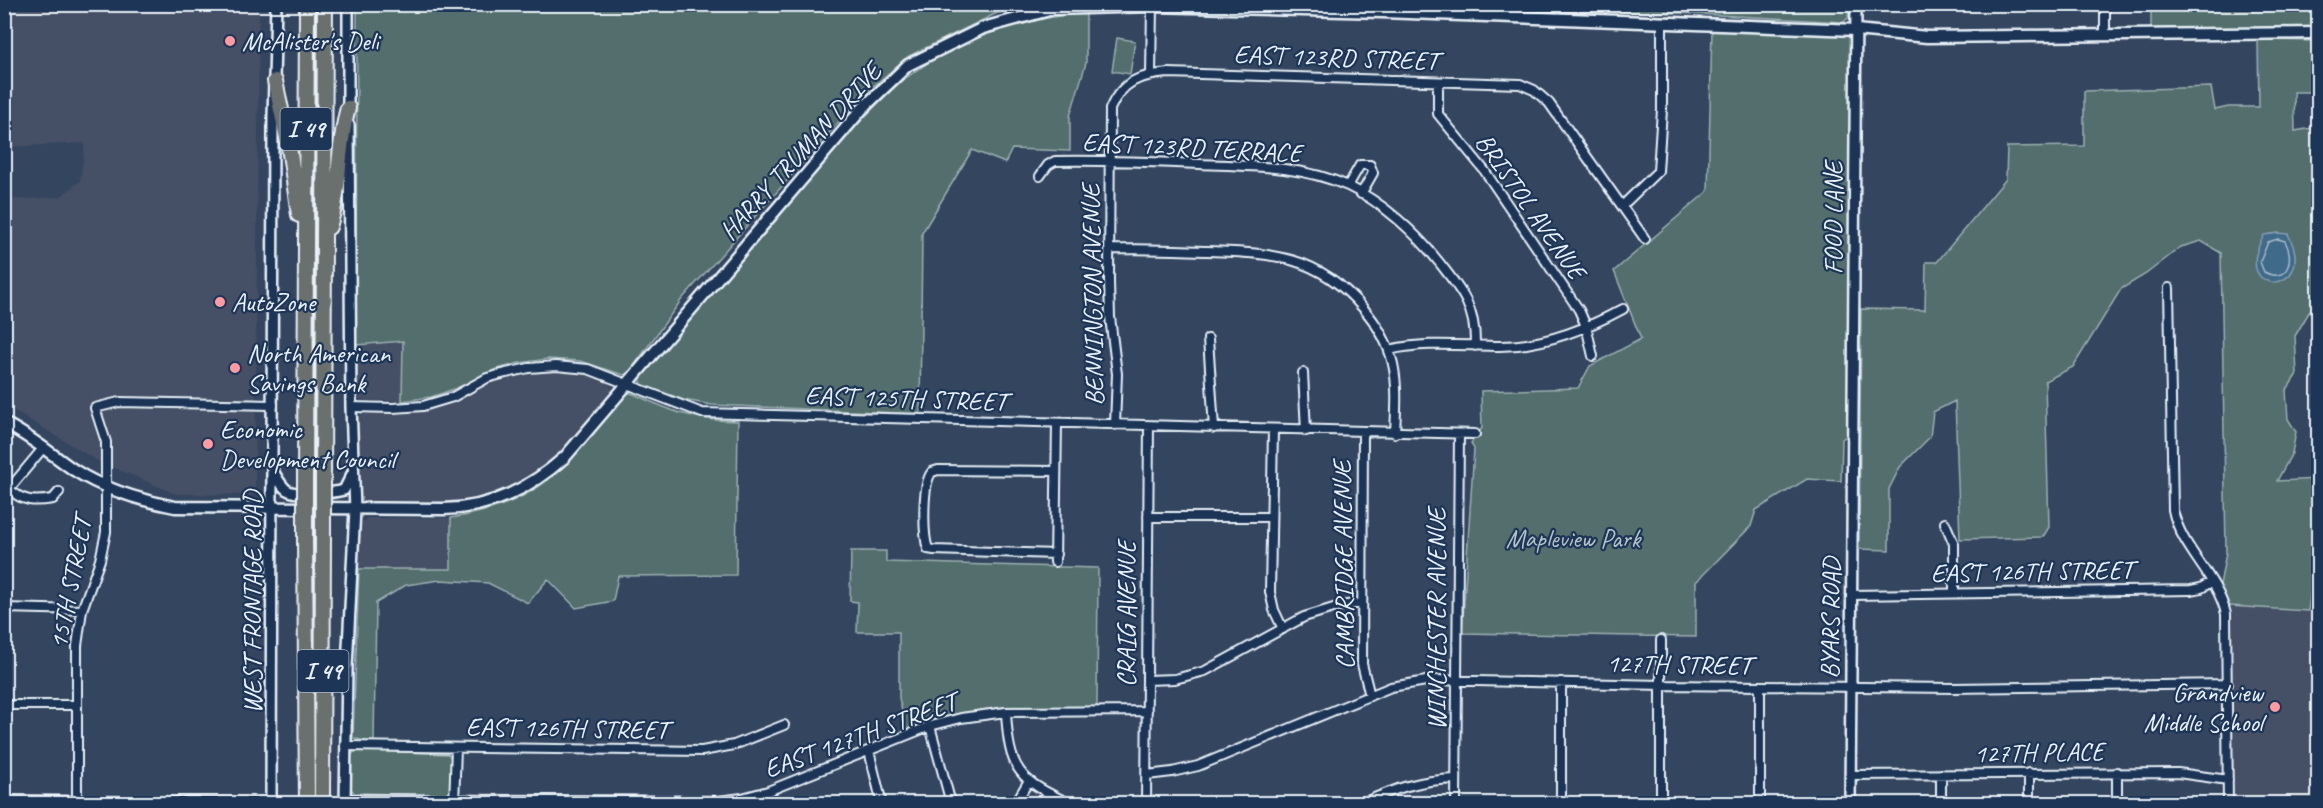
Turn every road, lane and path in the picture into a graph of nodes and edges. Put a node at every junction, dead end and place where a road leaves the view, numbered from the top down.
1 (276, 4) edge
2 (307, 4) edge
3 (325, 4) edge
4 (348, 4) edge
5 (1856, 4) edge
6 (2105, 4) edge
7 (1153, 5) edge
8 (1662, 23) junction
9 (1856, 30) junction
10 (2319, 33) edge
11 (2105, 35) junction
12 (1151, 74) junction
13 (275, 81) junction
14 (1438, 82) junction
15 (348, 108) junction
16 (1110, 160) junction
17 (1040, 176) dead end
18 (1348, 186) junction
19 (1362, 194) junction
20 (1622, 206) junction
21 (1645, 239) dead end
22 (325, 243) junction
23 (1110, 249) junction
24 (306, 253) junction
25 (2169, 288) dead end
26 (1623, 309) dead end
27 (1586, 326) junction
28 (1208, 339) dead end
29 (1475, 346) junction
30 (1389, 350) junction
31 (1593, 356) dead end
32 (1304, 373) dead end
33 (626, 385) junction
34 (273, 405) junction
35 (351, 406) junction
36 (4, 423) edge
37 (1057, 423) junction
38 (1115, 425) junction
39 (1149, 426) junction
40 (1214, 428) junction
41 (1273, 430) junction
42 (1306, 431) junction
43 (1363, 432) junction
44 (1853, 432) joint
45 (1395, 433) junction
46 (1459, 434) junction
47 (1475, 434) dead end
48 (44, 447) junction
49 (273, 471) junction
50 (353, 471) junction
51 (1056, 471) junction
52 (106, 487) junction
53 (7, 491) edge
54 (59, 492) dead end
55 (271, 508) junction
56 (355, 509) junction
57 (1148, 517) junction
58 (1271, 517) junction
59 (1945, 523) dead end
60 (2211, 582) junction
61 (1954, 593) junction
62 (1851, 595) junction
63 (1362, 603) junction
64 (4, 608) edge
65 (82, 610) junction
66 (1283, 629) junction
67 (1661, 640) dead end
68 (1147, 680) junction
69 (1457, 680) junction
70 (1561, 682) junction
71 (2228, 684) junction
72 (1662, 685) junction
73 (1760, 686) junction
74 (1851, 687) junction
75 (1370, 696) junction
76 (4, 705) edge
77 (75, 705) junction
78 (1147, 711) junction
79 (1006, 712) junction
80 (784, 725) dead end
81 (930, 726) junction
82 (345, 747) junction
83 (456, 748) junction
84 (869, 751) junction
85 (307, 770) junction
86 (2116, 772) junction
87 (2029, 773) junction
88 (1941, 774) junction
89 (1147, 775) junction
90 (1850, 776) junction
91 (1456, 779) junction
92 (2228, 780) junction
93 (1028, 782) junction
94 (4, 800) edge
95 (345, 801) edge
96 (77, 802) edge
97 (454, 802) edge
98 (271, 803) edge
99 (299, 804) edge
100 (307, 804) edge
101 (322, 804) edge
102 (882, 804) edge
103 (953, 804) edge
104 (1016, 804) edge
105 (1071, 804) edge
106 (1146, 804) edge
107 (1360, 804) edge
108 (1456, 804) edge
109 (1561, 804) edge
110 (1660, 804) edge
111 (1760, 804) edge
112 (1850, 804) edge
113 (1941, 804) edge
114 (2029, 804) edge
115 (2117, 804) edge
116 (2228, 804) edge

1 - 13 street, WEST FRONTAGE ROAD
2 - 24 highway, I 49
3 - 22 highway, I 49
4 - 15 street
5 - 9 street, FOOD LANE
6 - 11 street
7 - 8 main road, HARRY TRUMAN DRIVE
7 - 12 street
7 - 33 main road, HARRY TRUMAN DRIVE
8 - 9 main road, HARRY TRUMAN DRIVE
8 - 20 street
9 - 11 main road, HARRY TRUMAN DRIVE
9 - 44 street, FOOD LANE
10 - 11 main road, HARRY TRUMAN DRIVE
12 - 14 street, EAST 123RD STREET
12 - 16 street, BENNINGTON AVENUE
13 - 24 highway
13 - 34 street, WEST FRONTAGE ROAD
14 - 20 street, EAST 123RD STREET
14 - 27 street, BRISTOL AVENUE
15 - 22 highway
15 - 35 street
16 - 17 street, EAST 123RD TERRACE
16 - 18 street, EAST 123RD TERRACE
16 - 23 street, BENNINGTON AVENUE
18 - 19 street, EAST 123RD TERRACE
18 - 19 street
19 - 29 street, EAST 123RD TERRACE
20 - 21 street
22 - 101 highway, I 49, bridge
23 - 30 street
23 - 38 street, BENNINGTON AVENUE
24 - 85 highway, I 49, bridge
25 - 60 street
26 - 27 street
27 - 29 street
27 - 31 street, BRISTOL AVENUE
28 - 40 street
29 - 30 street
30 - 45 street
32 - 42 street
33 - 35 street, EAST 125TH STREET
33 - 37 street, EAST 125TH STREET
33 - 56 main road, HARRY TRUMAN DRIVE
34 - 49 street, WEST FRONTAGE ROAD
34 - 52 street, 15TH STREET
35 - 50 street
36 - 48 main road, HARRY TRUMAN DRIVE
37 - 38 street, EAST 125TH STREET
37 - 51 street
38 - 39 street, EAST 125TH STREET
39 - 40 street, EAST 125TH STREET
39 - 57 street, CRAIG AVENUE
40 - 41 street, EAST 125TH STREET
41 - 42 street, EAST 125TH STREET
41 - 58 street
42 - 43 street, EAST 125TH STREET
43 - 45 street, EAST 125TH STREET
43 - 63 street, CAMBRIDGE AVENUE
44 - 62 street, BYARS ROAD
45 - 46 street, EAST 125TH STREET
46 - 47 street, EAST 125TH STREET
46 - 69 street, WINCHESTER AVENUE
48 - 52 main road, HARRY TRUMAN DRIVE
48 - 53 street
49 - 50 street
49 - 55 street, WEST FRONTAGE ROAD
50 - 56 street
51 - 51 street
52 - 55 main road, HARRY TRUMAN DRIVE
52 - 65 street, 15TH STREET
53 - 54 street
55 - 56 main road, HARRY TRUMAN DRIVE
55 - 98 street, WEST FRONTAGE ROAD
56 - 82 street
57 - 58 street
57 - 68 street, CRAIG AVENUE
58 - 66 street
59 - 61 street
60 - 61 street, EAST 126TH STREET
60 - 71 street
61 - 62 street, EAST 126TH STREET
62 - 74 street, BYARS ROAD
63 - 66 street
63 - 75 street, CAMBRIDGE AVENUE
64 - 65 street
65 - 77 street, 15TH STREET
66 - 68 street
67 - 72 street
68 - 78 street, CRAIG AVENUE
69 - 70 street, 127TH STREET
69 - 75 street, 127TH STREET
69 - 91 street, WINCHESTER AVENUE
70 - 72 street, 127TH STREET
70 - 109 street
71 - 74 street, 127TH STREET
71 - 92 street
72 - 73 street, 127TH STREET
72 - 110 street
73 - 74 street, 127TH STREET
73 - 111 street
74 - 90 street, BYARS ROAD
75 - 89 street, 127TH STREET
76 - 77 street
77 - 96 street, 15TH STREET
78 - 79 street, EAST 127TH STREET
78 - 89 street, CRAIG AVENUE
79 - 81 street, EAST 127TH STREET
79 - 93 street
80 - 83 street, EAST 126TH STREET
81 - 84 street, EAST 127TH STREET
81 - 103 street
82 - 83 street, EAST 126TH STREET
82 - 95 street
83 - 97 street
84 - 97 street, EAST 127TH STREET
84 - 102 street
85 - 99 highway
85 - 100 highway, I 49
86 - 87 street, 127TH PLACE
86 - 92 street, 127TH PLACE
86 - 115 street
87 - 88 street, 127TH PLACE
87 - 114 street
88 - 90 street, 127TH PLACE
88 - 113 street
89 - 106 street, CRAIG AVENUE
90 - 112 street, BYARS ROAD
91 - 107 street
91 - 108 street, WINCHESTER AVENUE
92 - 116 street
93 - 104 street
93 - 105 street
94 - 96 street
95 - 97 street
96 - 98 street

